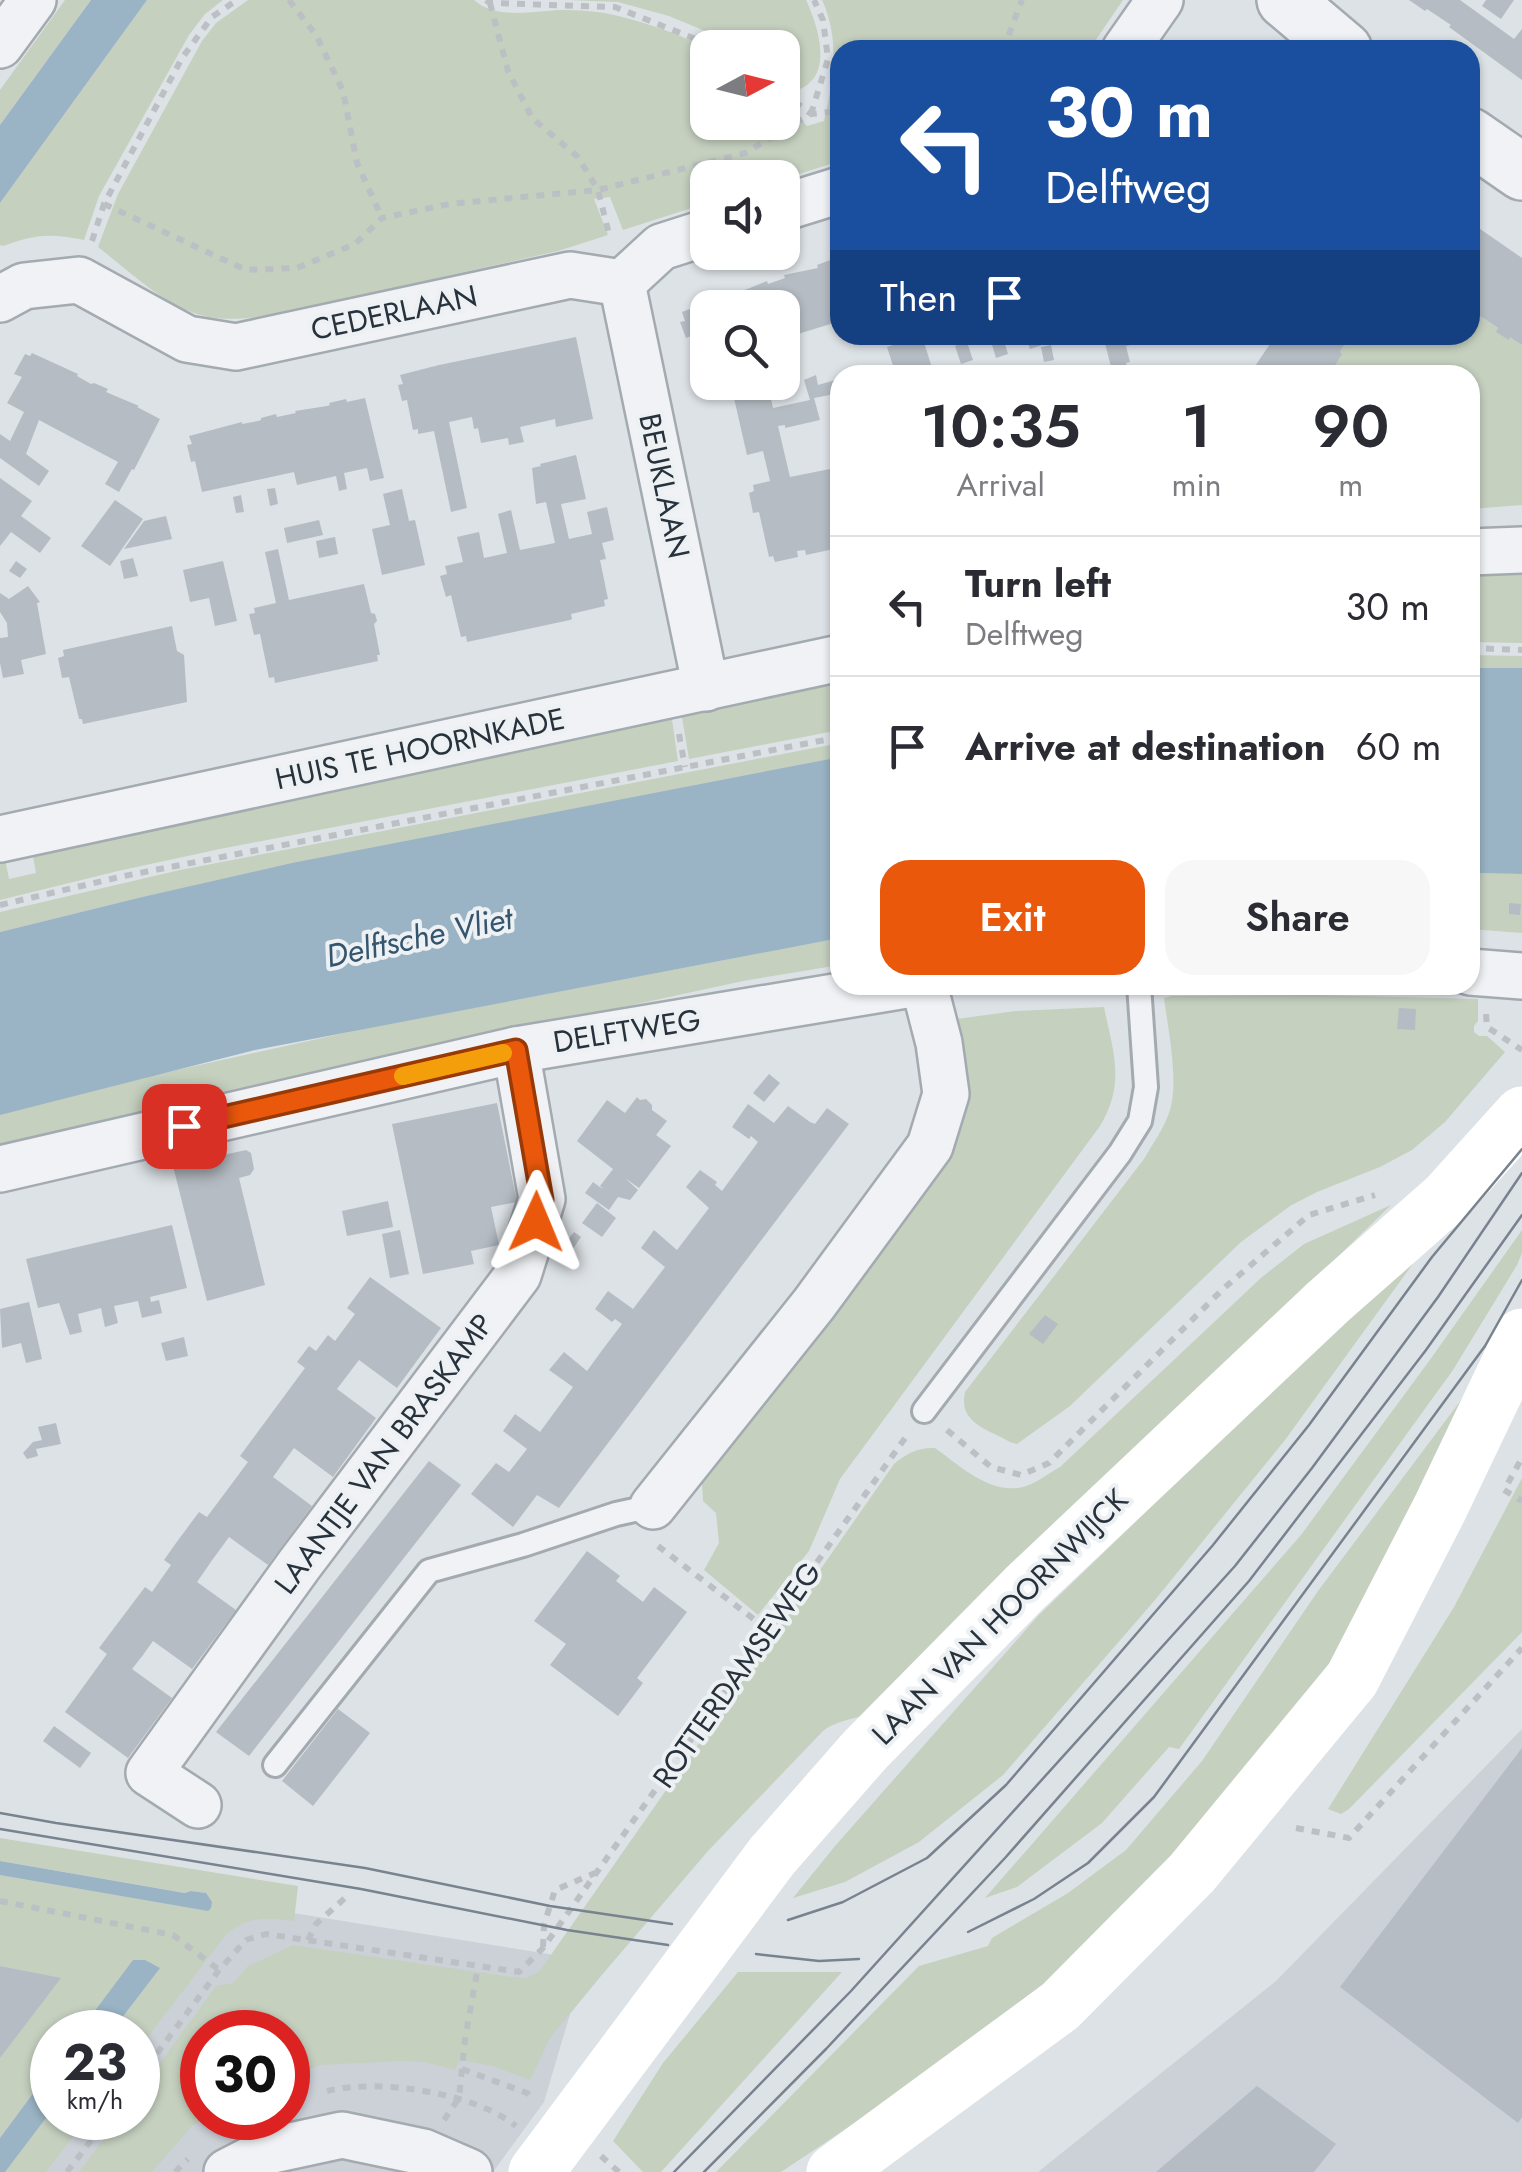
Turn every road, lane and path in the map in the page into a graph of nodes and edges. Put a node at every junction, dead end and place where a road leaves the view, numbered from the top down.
1 (33, 0) edge
2 (237, 0) edge
3 (289, 0) edge
4 (814, 0) edge
5 (1160, 0) edge
6 (1285, 0) edge
7 (1025, 1) edge
8 (488, 2) edge
9 (690, 37) edge
10 (1007, 40) edge
11 (1132, 40) edge
12 (1332, 40) edge
13 (0, 44) edge
14 (800, 105) edge
15 (830, 113) edge
16 (812, 114) junction
17 (1480, 143) edge
18 (1522, 172) edge
19 (598, 190) junction
20 (830, 193) edge
21 (800, 202) edge
22 (382, 218) junction
23 (690, 237) edge
24 (622, 283) junction
25 (0, 299) edge
26 (1522, 550) edge
27 (1480, 552) edge
28 (1480, 648) edge
29 (1522, 650) edge
30 (830, 660) edge
31 (706, 688) junction
32 (830, 738) edge
33 (0, 839) edge
34 (0, 905) edge
35 (1480, 973) edge
36 (1522, 976) edge
37 (846, 995) edge
38 (927, 995) edge
39 (1140, 995) edge
40 (1487, 1021) dead end
41 (516, 1050) junction
42 (1522, 1050) edge
43 (1522, 1114) edge
44 (0, 1169) edge
45 (1380, 1194) dead end
46 (1522, 1336) edge
47 (924, 1411) junction
48 (1504, 1490) dead end
49 (1522, 1501) edge
50 (634, 1510) junction
51 (768, 1630) junction
52 (1522, 1648) edge
53 (275, 1765) dead end
54 (198, 1804) dead end
55 (1296, 1828) dead end
56 (596, 1873) junction
57 (345, 1898) dead end
58 (0, 1901) edge
59 (308, 1940) junction
60 (543, 1948) junction
61 (478, 1967) junction
62 (219, 1970) junction
63 (160, 2049) edge
64 (462, 2069) dead end
65 (324, 2092) dead end
66 (504, 2116) dead end
67 (91, 2140) edge
68 (67, 2172) edge
69 (227, 2172) edge
70 (469, 2172) edge
71 (536, 2172) edge
72 (834, 2172) edge

1 - 13 street
2 - 22 path
3 - 22 path
4 - 16 path
5 - 11 street
6 - 12 street
7 - 10 path
8 - 9 path
8 - 19 path
14 - 16 path
15 - 16 path
16 - 19 path
17 - 18 street
19 - 22 path
20 - 21 street
23 - 24 street
24 - 25 street, CEDERLAAN
24 - 31 street, BEUKLAAN
26 - 27 street
28 - 29 path
30 - 31 street, HUIS TE HOORNKADE
31 - 33 street, HUIS TE HOORNKADE
32 - 34 path
35 - 36 street
37 - 41 street, DELFTWEG
38 - 50 street
39 - 47 lane
40 - 42 path
41 - 44 street, DELFTWEG
41 - 54 street, LAANTJE VAN BRASKAMP
43 - 71 main road, LAAN VAN HOORNWIJCK
45 - 47 path
46 - 72 main road
47 - 51 path, ROTTERDAMSEWEG
48 - 49 path
50 - 51 path
50 - 53 lane
51 - 56 path, ROTTERDAMSEWEG
52 - 55 path
56 - 60 path, ROTTERDAMSEWEG
56 - 60 path
57 - 59 path
58 - 62 path
59 - 61 path, ROTTERDAMSEWEG
59 - 62 path, ROTTERDAMSEWEG
60 - 61 path, ROTTERDAMSEWEG
61 - 64 path
62 - 63 path, ROTTERDAMSEWEG
65 - 66 path
67 - 68 path
69 - 70 street

